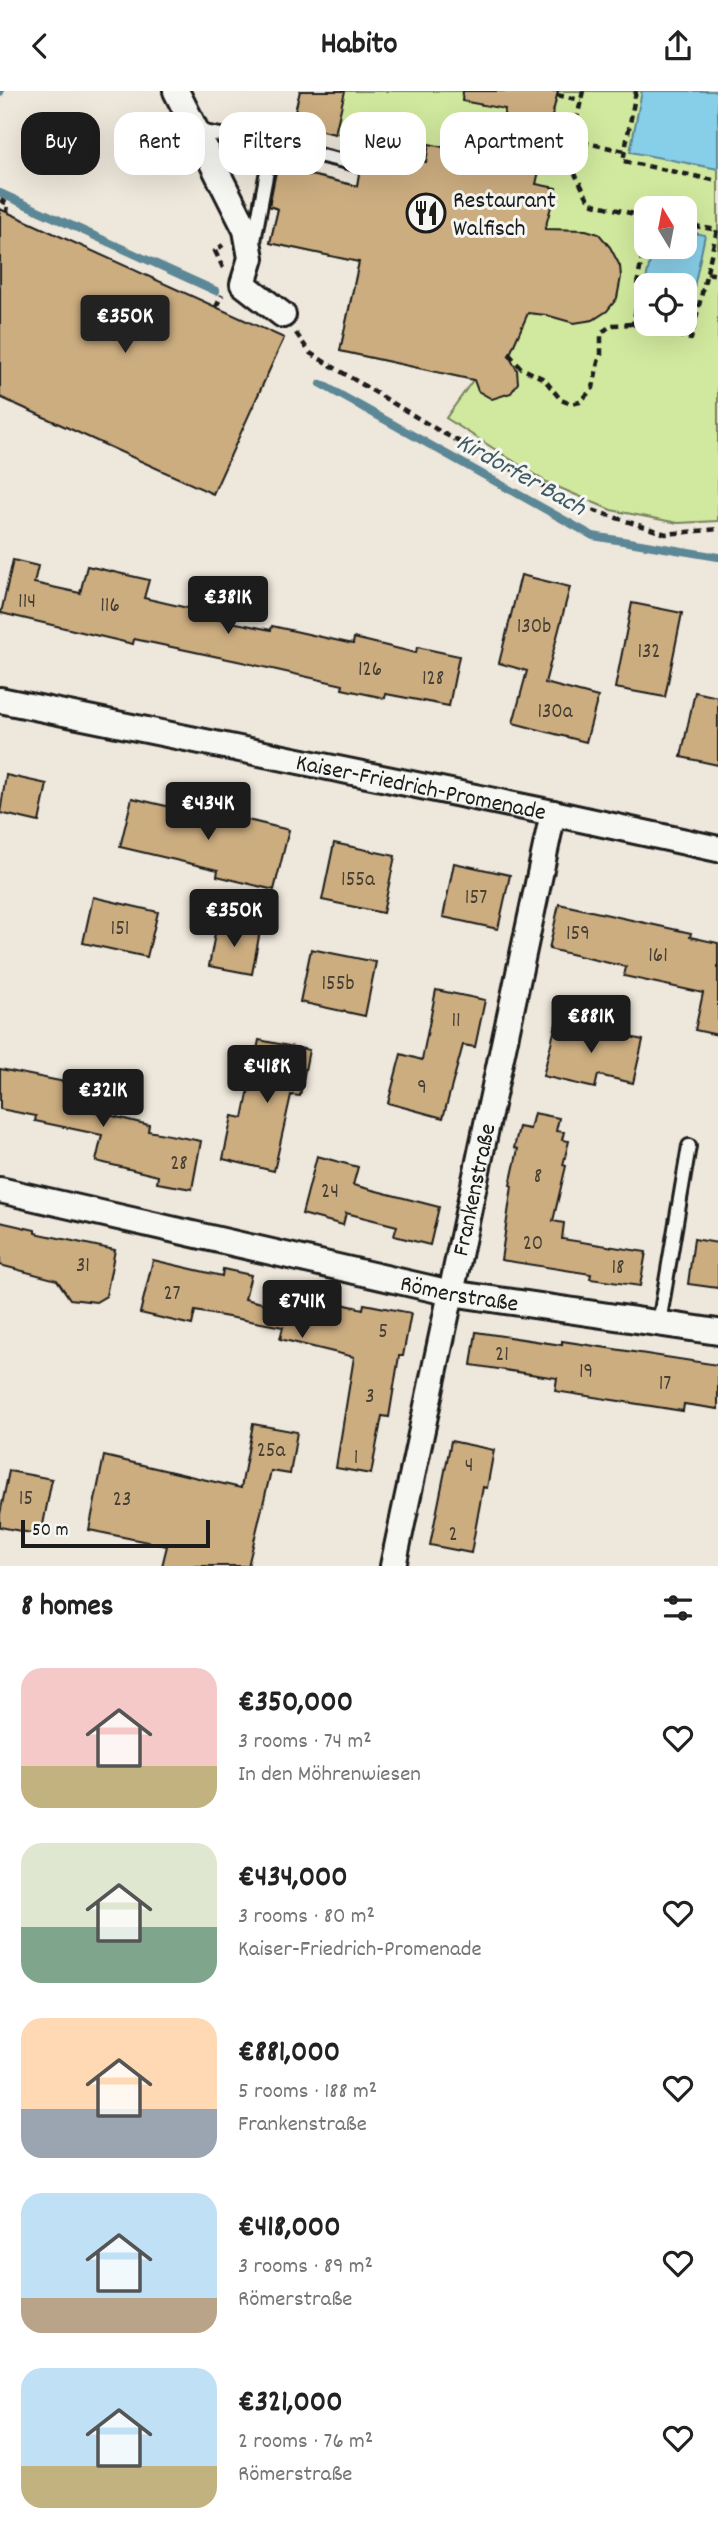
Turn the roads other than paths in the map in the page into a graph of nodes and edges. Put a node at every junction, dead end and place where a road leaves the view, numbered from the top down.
1 (176, 91) edge
2 (192, 112) edge
3 (205, 137) edge
4 (266, 175) edge
5 (251, 258) junction
6 (283, 315) dead end
7 (0, 700) edge
8 (553, 813) junction
9 (718, 849) edge
10 (689, 1146) dead end
11 (0, 1190) edge
12 (451, 1293) junction
13 (659, 1323) junction
14 (718, 1332) edge
15 (393, 1566) edge

1 - 2 street
3 - 5 street
4 - 5 lane
5 - 6 street
7 - 8 street, Kaiser-Friedrich-Promenade
8 - 9 street, Kaiser-Friedrich-Promenade
8 - 12 street, Frankenstraße
10 - 13 lane
11 - 12 street, Römerstraße
12 - 13 street, Römerstraße
12 - 15 street, Frankenstraße
13 - 14 street, Römerstraße

